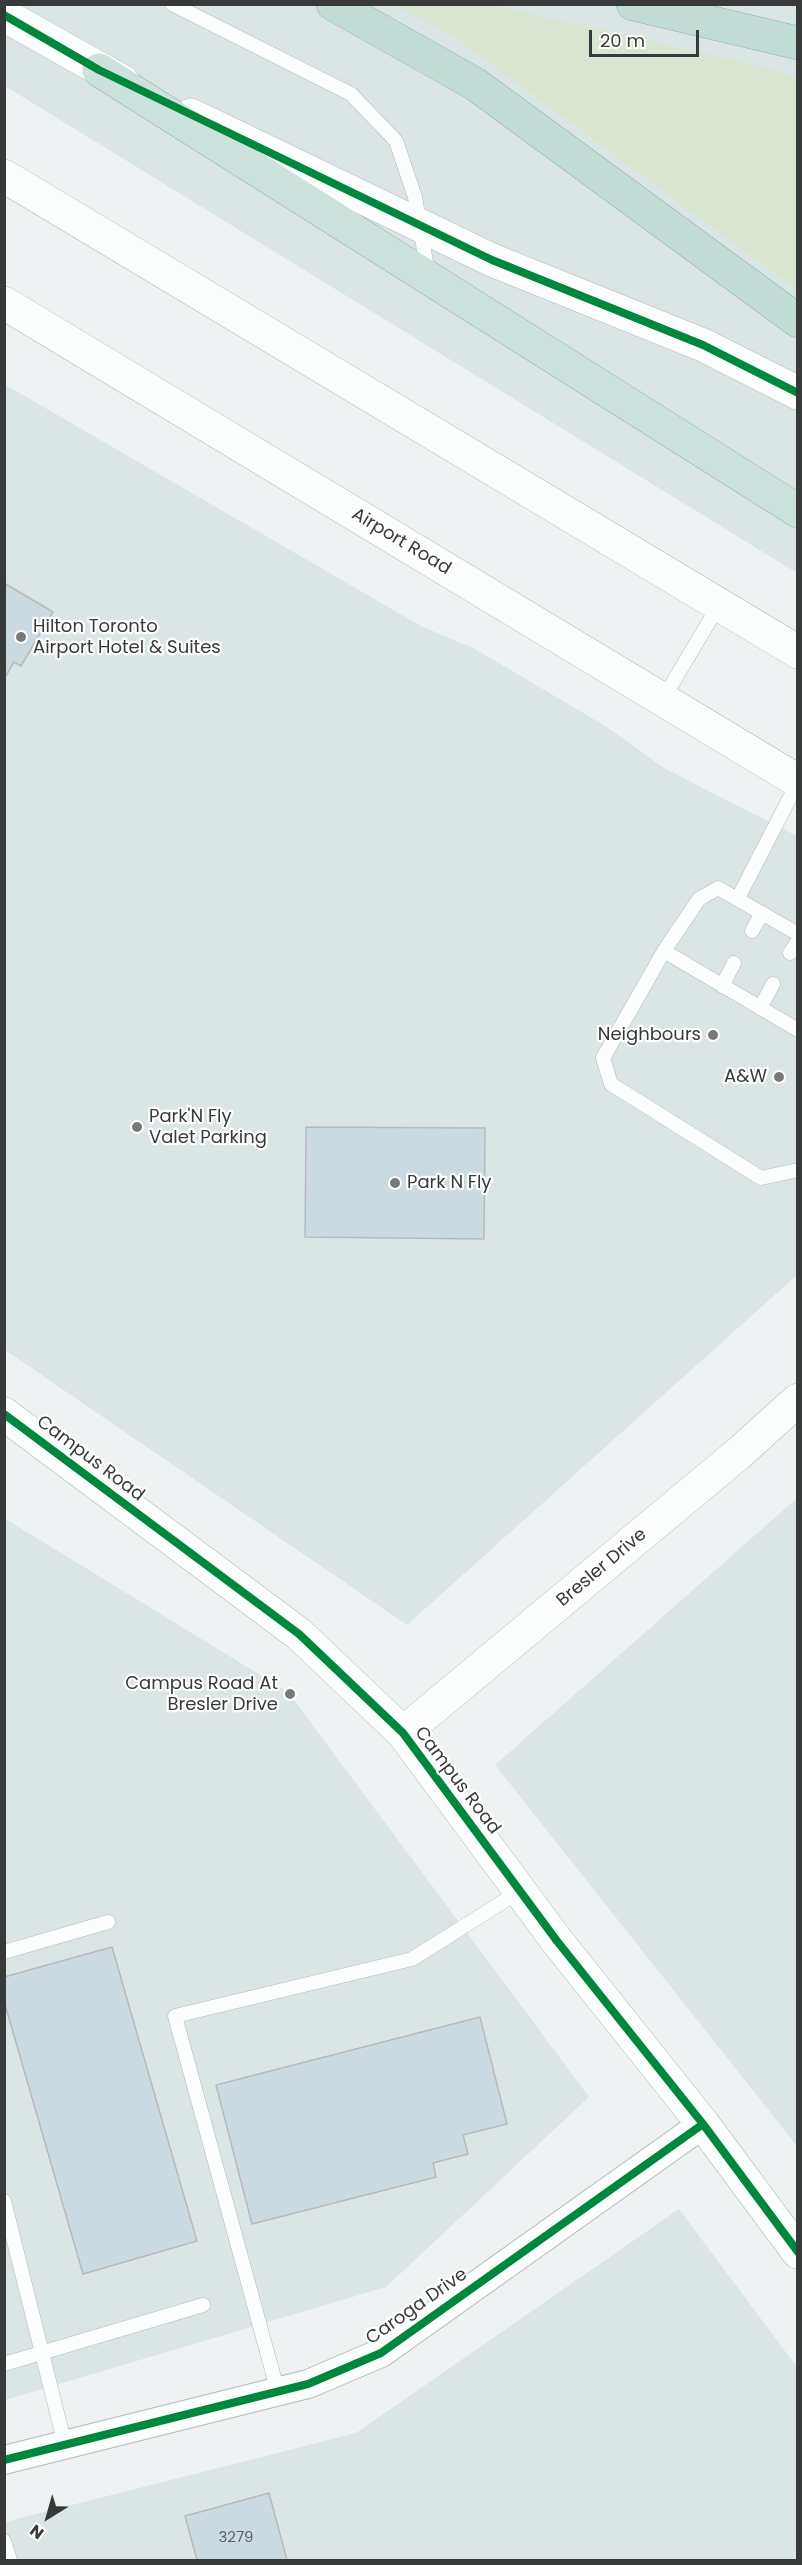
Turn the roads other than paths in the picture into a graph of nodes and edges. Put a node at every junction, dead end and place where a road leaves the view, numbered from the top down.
1 (172, 4) edge
2 (333, 4) edge
3 (633, 4) edge
4 (4, 15) edge
5 (798, 43) edge
6 (99, 70) junction
7 (4, 176) edge
8 (420, 225) junction
9 (429, 278) junction
10 (4, 303) edge
11 (798, 321) edge
12 (798, 393) edge
13 (798, 512) edge
14 (719, 605) junction
15 (798, 652) edge
16 (663, 699) junction
17 (798, 782) edge
18 (738, 898) junction
19 (762, 913) junction
20 (752, 931) dead end
21 (798, 934) edge
22 (664, 951) junction
23 (734, 963) dead end
24 (773, 984) dead end
25 (722, 986) junction
26 (760, 1008) junction
27 (798, 1030) edge
28 (798, 1170) edge
29 (798, 1400) edge
30 (4, 1414) edge
31 (403, 1733) junction
32 (520, 1891) junction
33 (108, 1922) dead end
34 (4, 1952) edge
35 (703, 2124) junction
36 (4, 2201) edge
37 (798, 2252) edge
38 (203, 2305) dead end
39 (42, 2354) junction
40 (4, 2364) edge
41 (278, 2392) junction
42 (65, 2445) junction
43 (4, 2460) edge
44 (4, 2541) edge
45 (10, 2560) edge

1 - 8 lane
2 - 11 highway
3 - 5 highway
4 - 6 street
6 - 8 street
6 - 9 highway
7 - 14 street
8 - 9 lane
8 - 12 street
9 - 13 highway
10 - 16 street, Airport Road
14 - 15 street
14 - 16 lane
16 - 17 street, Airport Road
17 - 18 lane
18 - 19 lane
18 - 22 lane
19 - 20 lane
19 - 21 lane
22 - 25 lane
22 - 28 lane
23 - 25 lane
24 - 26 lane
25 - 26 lane
26 - 27 lane
29 - 31 street, Bresler Drive
30 - 31 street, Campus Road
31 - 32 street, Campus Road
32 - 35 street, Campus Road
32 - 41 lane
33 - 34 lane
35 - 37 street, Campus Road
35 - 41 street, Caroga Drive
36 - 39 lane
38 - 39 lane
39 - 40 lane
39 - 42 lane
41 - 42 street, Caroga Drive
42 - 43 street, Caroga Drive
44 - 45 lane

